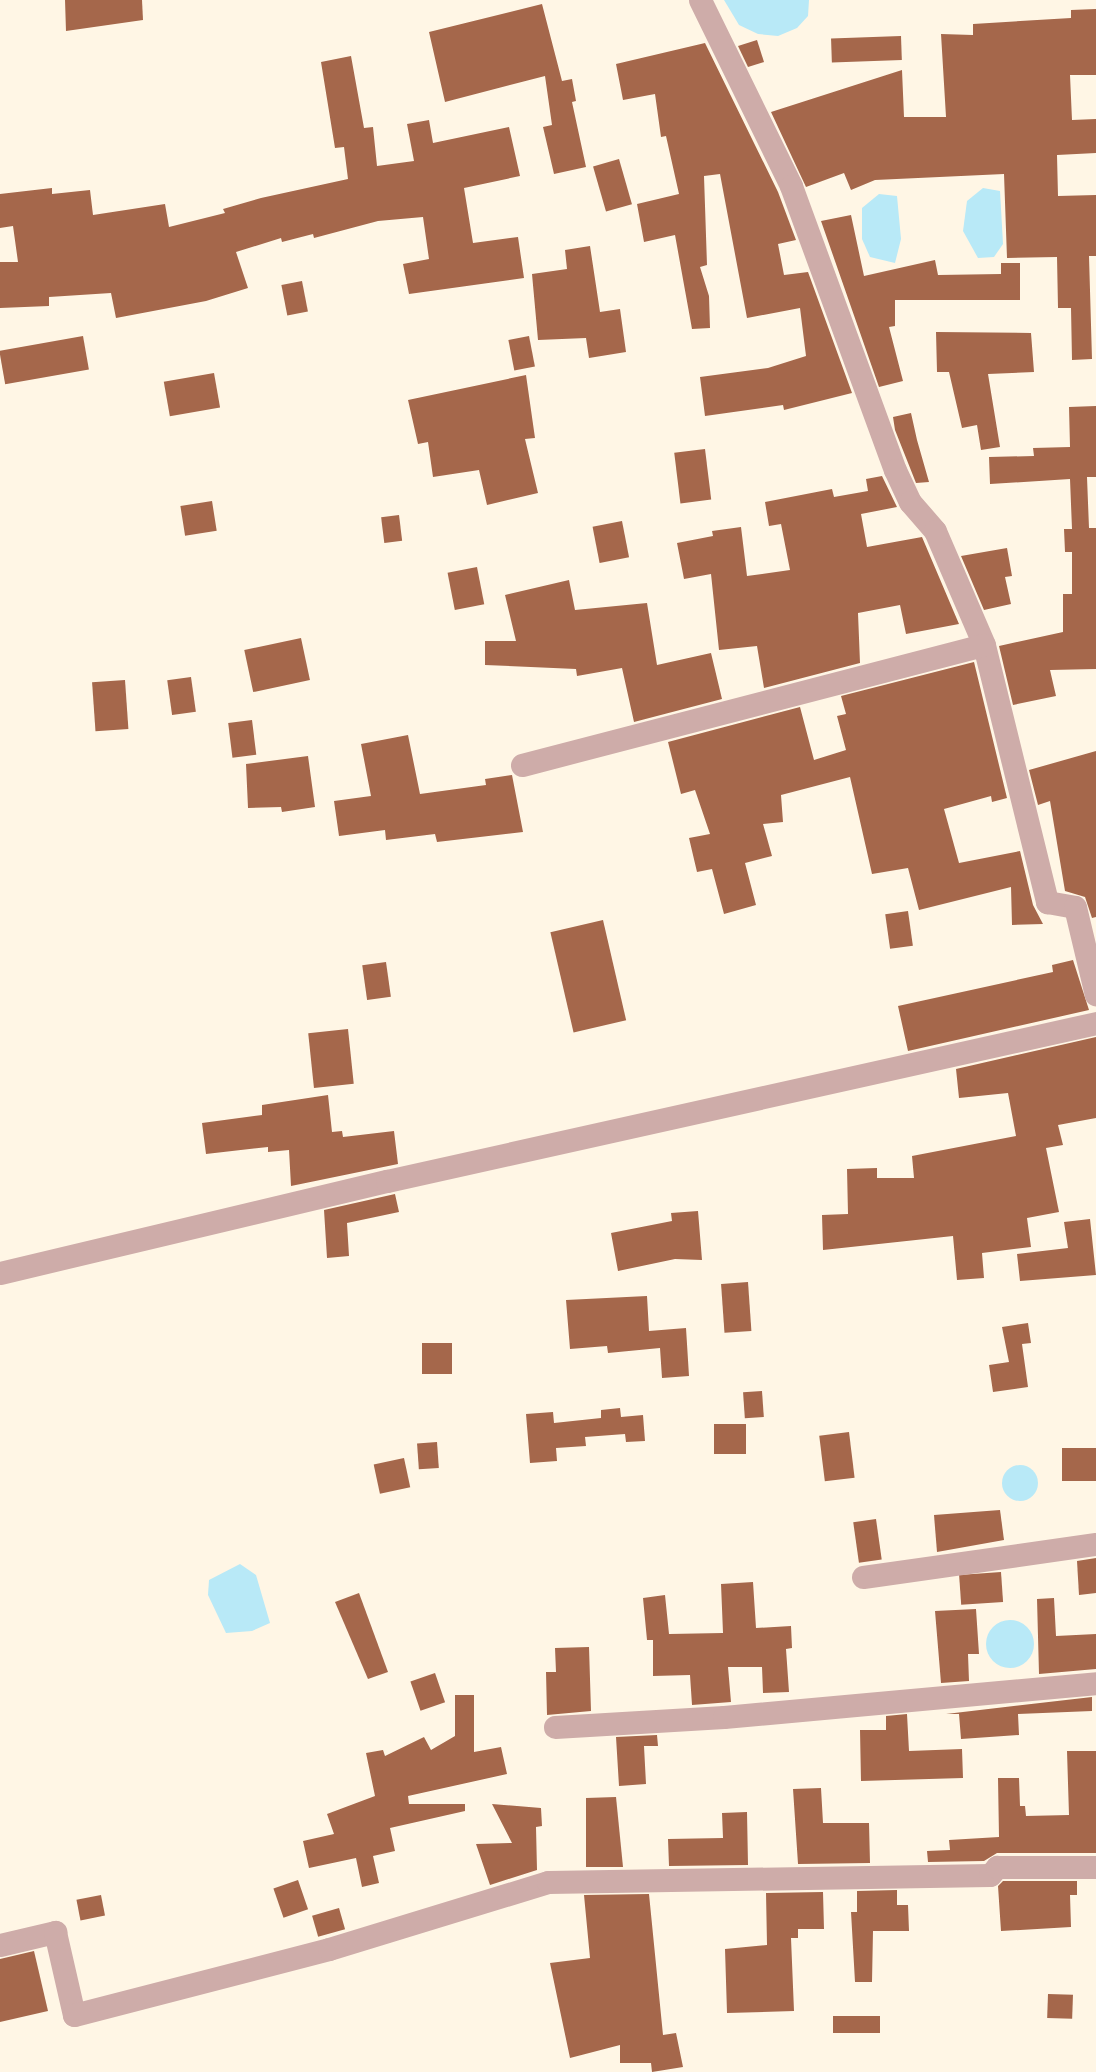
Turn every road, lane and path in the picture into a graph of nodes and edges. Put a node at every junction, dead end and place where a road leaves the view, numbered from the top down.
1 (700, 0) edge
2 (984, 645) junction
3 (522, 765) dead end
4 (1096, 995) edge
5 (1096, 1023) edge
6 (0, 1273) edge
7 (1096, 1544) edge
8 (863, 1577) dead end
9 (1096, 1683) edge
10 (555, 1727) dead end
11 (1096, 1867) edge
12 (0, 1945) edge

1 - 2 street
2 - 3 street
2 - 4 street
5 - 6 street
7 - 8 street
9 - 10 street
11 - 12 street

